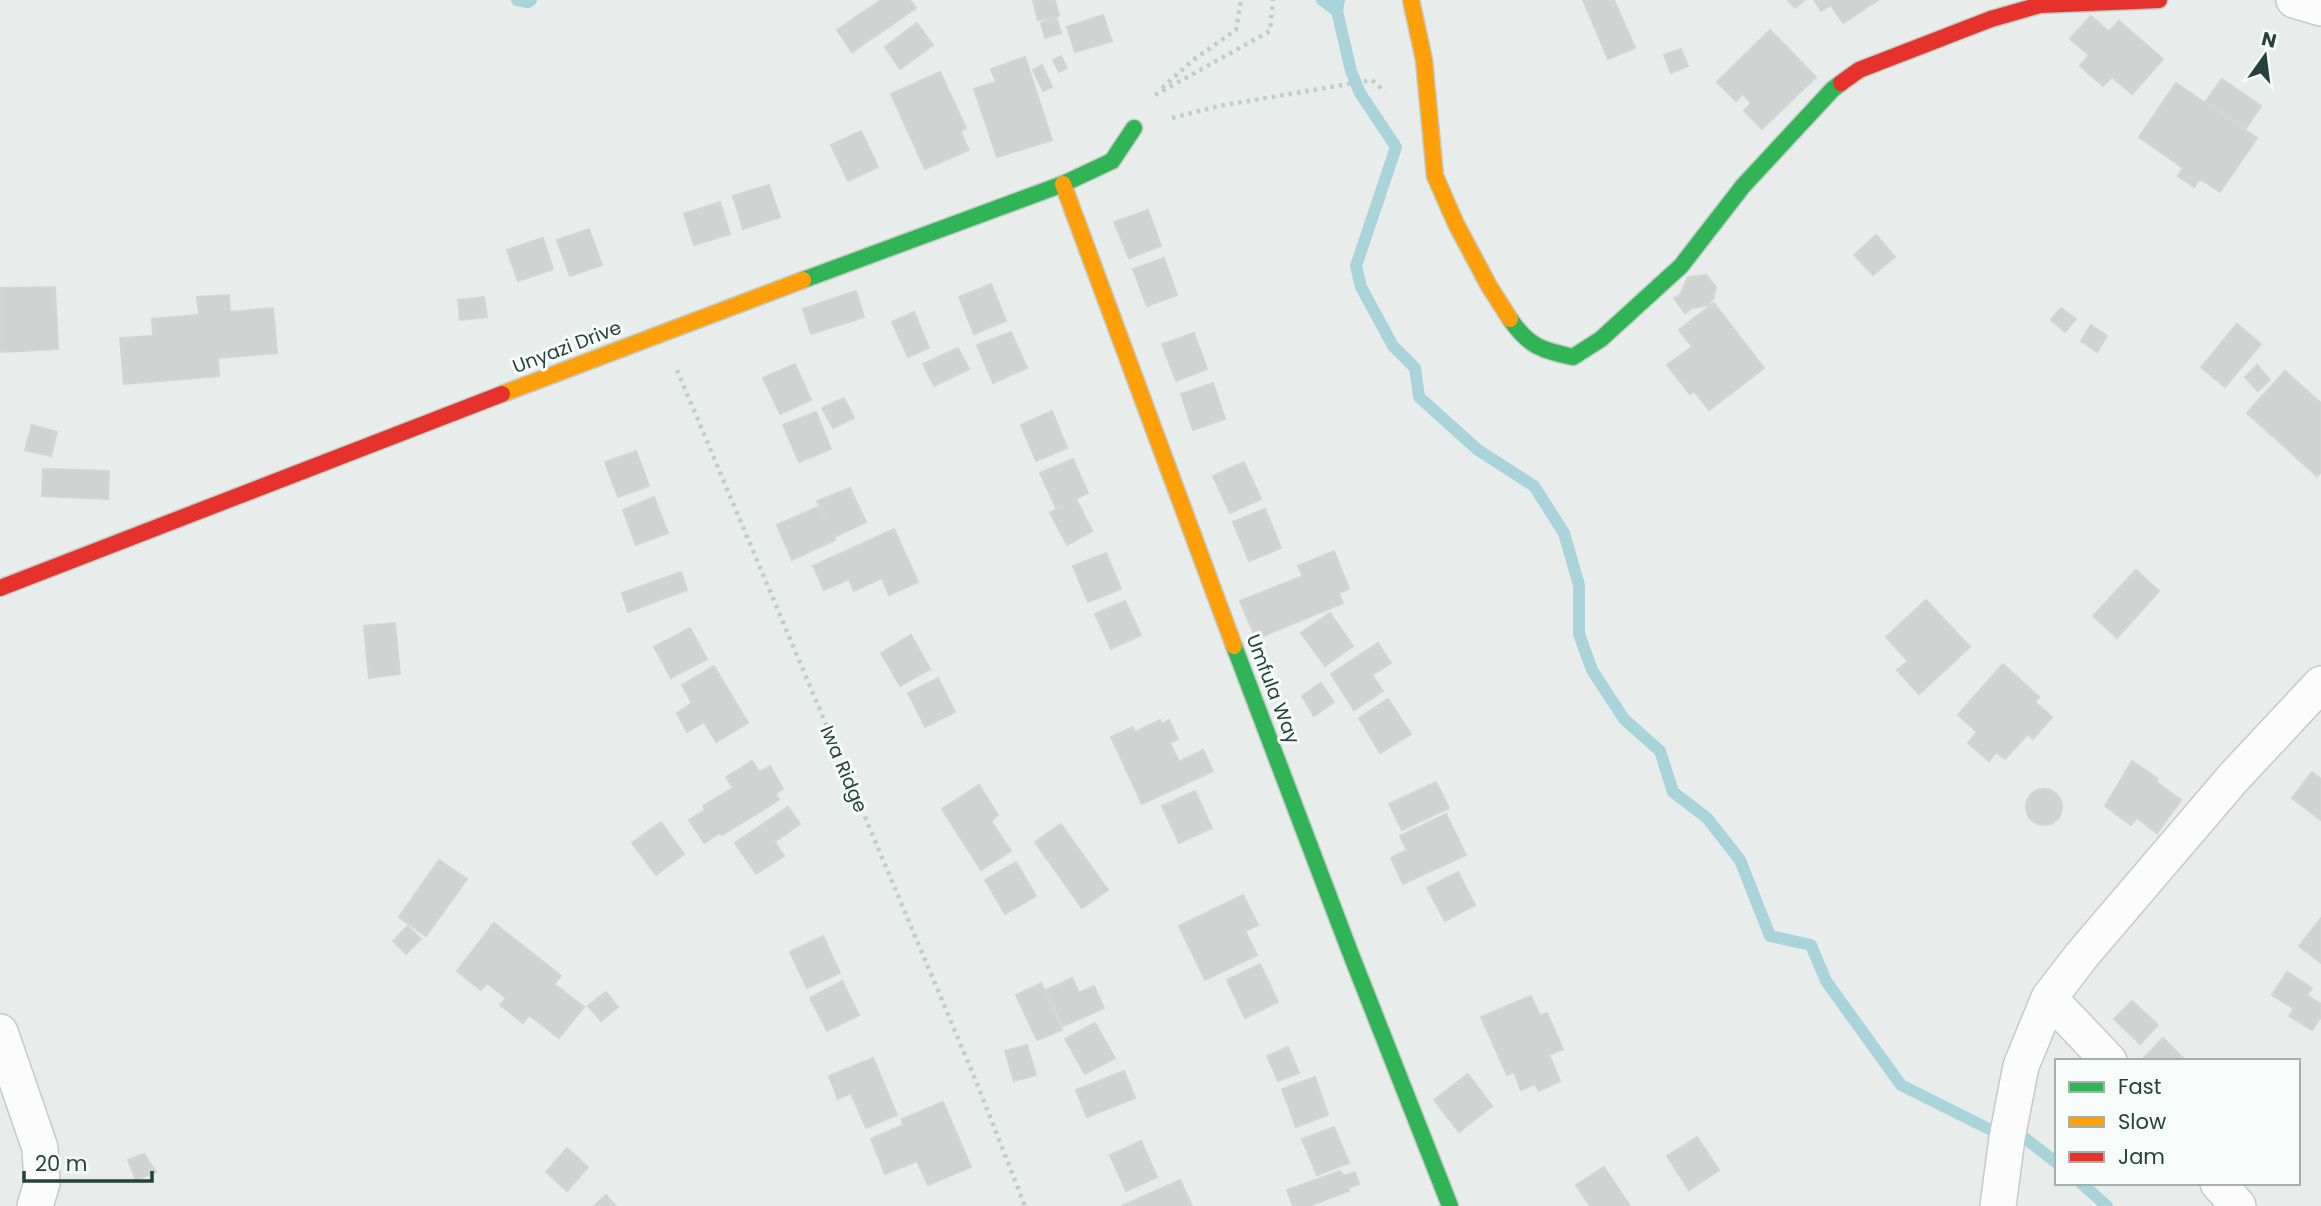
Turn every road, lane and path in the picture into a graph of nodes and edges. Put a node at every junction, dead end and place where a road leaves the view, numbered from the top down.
1 (1241, 0) edge
2 (1273, 0) edge
3 (1411, 0) edge
4 (2159, 0) edge
5 (2294, 0) edge
6 (2321, 8) edge
7 (1372, 79) dead end
8 (1156, 94) junction
9 (1133, 128) junction
10 (1063, 184) junction
11 (662, 332) junction
12 (0, 588) edge
13 (2321, 684) edge
14 (2049, 998) junction
15 (0, 1032) edge
16 (2107, 1059) edge
17 (2220, 1185) edge
18 (35, 1206) edge
19 (1025, 1206) edge
20 (1450, 1206) edge
21 (1998, 1206) edge
22 (2238, 1206) edge

1 - 8 path
2 - 8 path
3 - 4 street
5 - 6 street
7 - 9 path
8 - 9 path
9 - 10 street, Unyazi Drive
10 - 11 street, Unyazi Drive
10 - 20 street, Umfula Way
11 - 12 street, Unyazi Drive
11 - 19 path, Iwa Ridge
13 - 14 street
14 - 16 street
14 - 21 street
15 - 18 street
17 - 22 street

